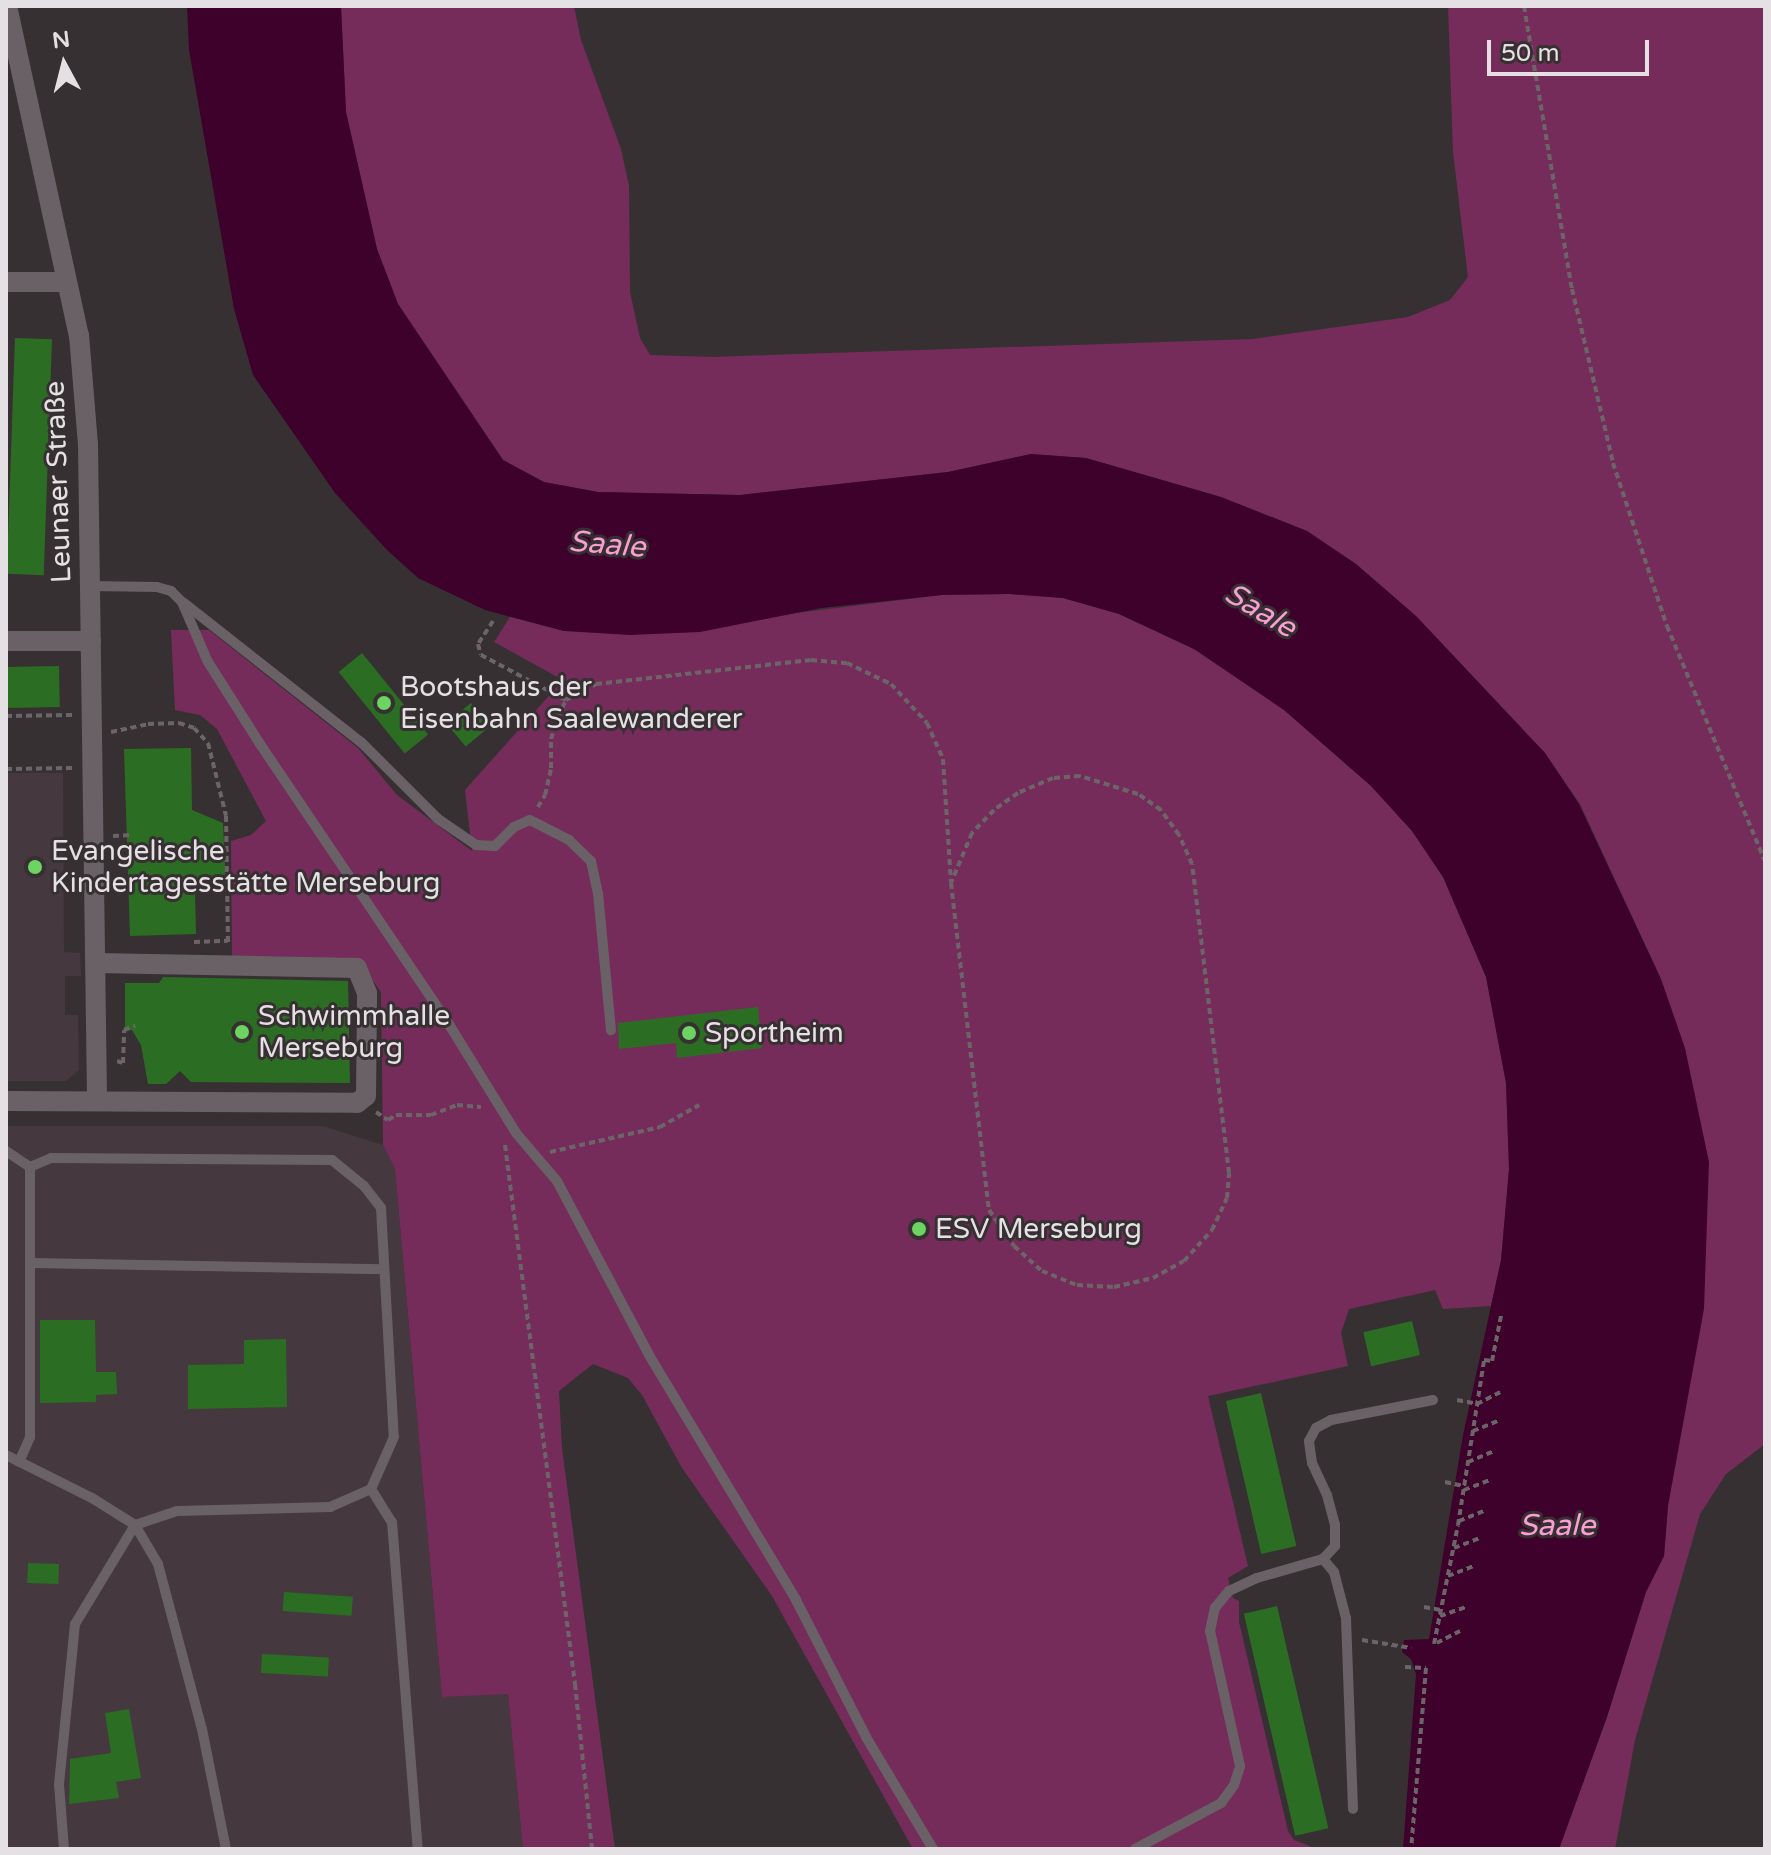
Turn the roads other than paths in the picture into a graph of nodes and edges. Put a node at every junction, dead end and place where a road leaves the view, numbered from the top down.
1 (7, 6) edge
2 (6, 282) edge
3 (66, 282) junction
4 (90, 586) junction
5 (182, 602) junction
6 (6, 641) edge
7 (91, 641) junction
8 (96, 963) junction
9 (611, 1030) dead end
10 (97, 1100) junction
11 (6, 1101) edge
12 (6, 1151) edge
13 (30, 1167) junction
14 (31, 1263) junction
15 (384, 1269) junction
16 (1433, 1400) dead end
17 (6, 1455) edge
18 (19, 1462) junction
19 (371, 1489) junction
20 (135, 1525) junction
21 (1323, 1559) junction
22 (1353, 1809) dead end
23 (64, 1849) edge
24 (226, 1849) edge
25 (418, 1849) edge
26 (933, 1849) edge
27 (1135, 1849) edge

1 - 3 street, Leunaer Straße
2 - 3 street
3 - 4 street, Leunaer Straße
4 - 5 lane
4 - 7 street, Leunaer Straße
5 - 9 lane
5 - 26 lane
6 - 7 street
7 - 8 street, Leunaer Straße
8 - 10 street, Leunaer Straße
8 - 10 street
10 - 11 street
12 - 13 lane
13 - 14 lane
13 - 15 lane
14 - 15 lane
14 - 18 lane
15 - 19 lane
16 - 21 lane
17 - 18 lane
18 - 20 lane
19 - 20 lane
19 - 25 lane
20 - 23 lane
20 - 24 lane
21 - 22 lane
21 - 27 lane

